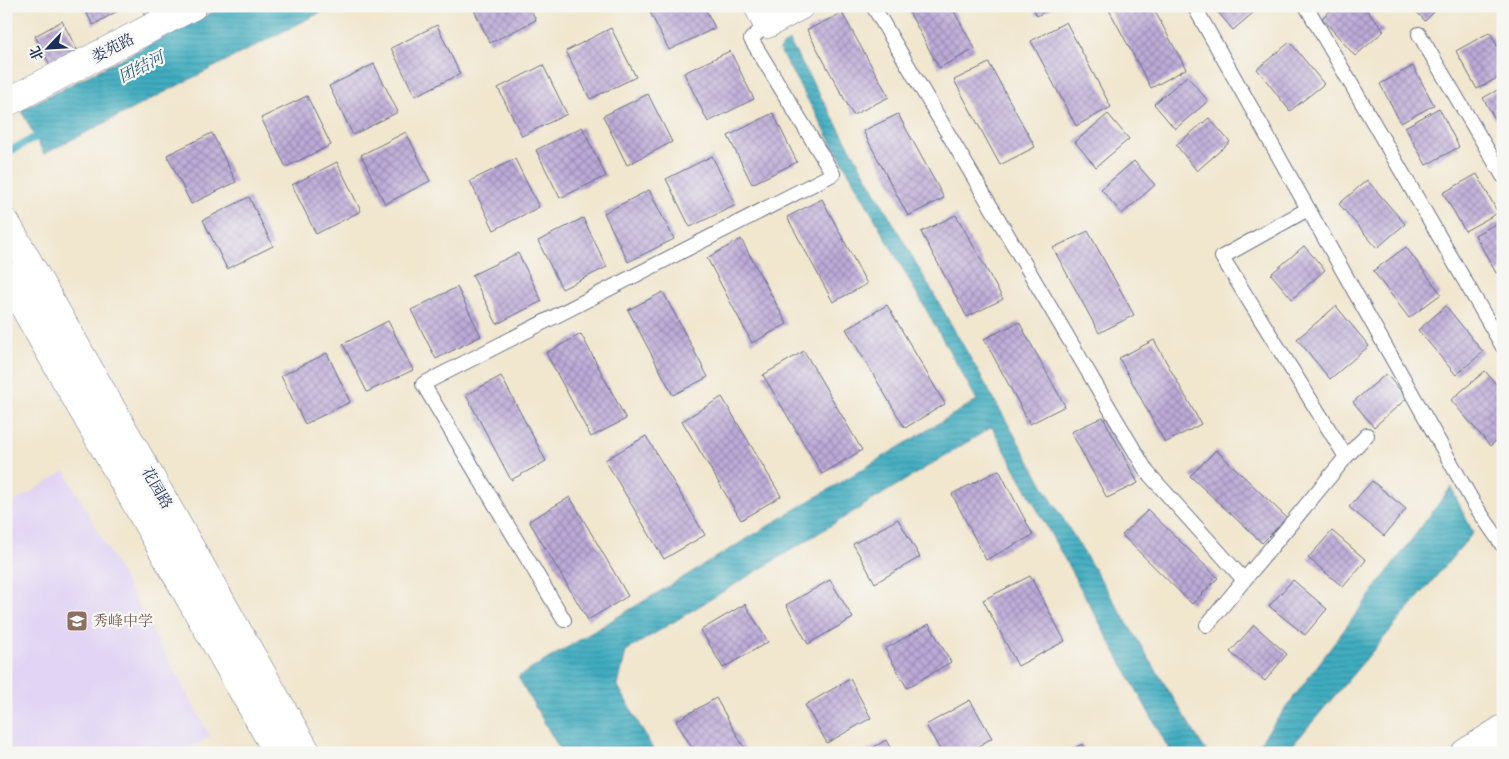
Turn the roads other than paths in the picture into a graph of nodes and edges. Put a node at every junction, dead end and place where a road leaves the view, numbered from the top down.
1 (193, 6) edge
2 (800, 6) edge
3 (873, 6) edge
4 (1194, 6) edge
5 (1306, 6) edge
6 (762, 15) edge
7 (1418, 34) dead end
8 (6, 103) edge
9 (1503, 176) edge
10 (1308, 209) junction
11 (6, 223) edge
12 (6, 275) edge
13 (1503, 347) edge
14 (1368, 435) dead end
15 (1346, 456) junction
16 (1503, 546) edge
17 (1244, 580) junction
18 (564, 620) dead end
19 (1207, 625) dead end
20 (1503, 729) edge
21 (278, 753) edge
22 (307, 753) edge
23 (1465, 753) edge

1 - 8 main road, 娄苑路
2 - 6 main road
3 - 17 lane
4 - 10 lane
5 - 13 lane
6 - 18 lane
7 - 9 lane
10 - 15 lane
10 - 16 lane
11 - 22 main road, 花园路
12 - 21 main road, 花园路
14 - 15 lane
15 - 17 lane
17 - 19 lane
20 - 23 main road

